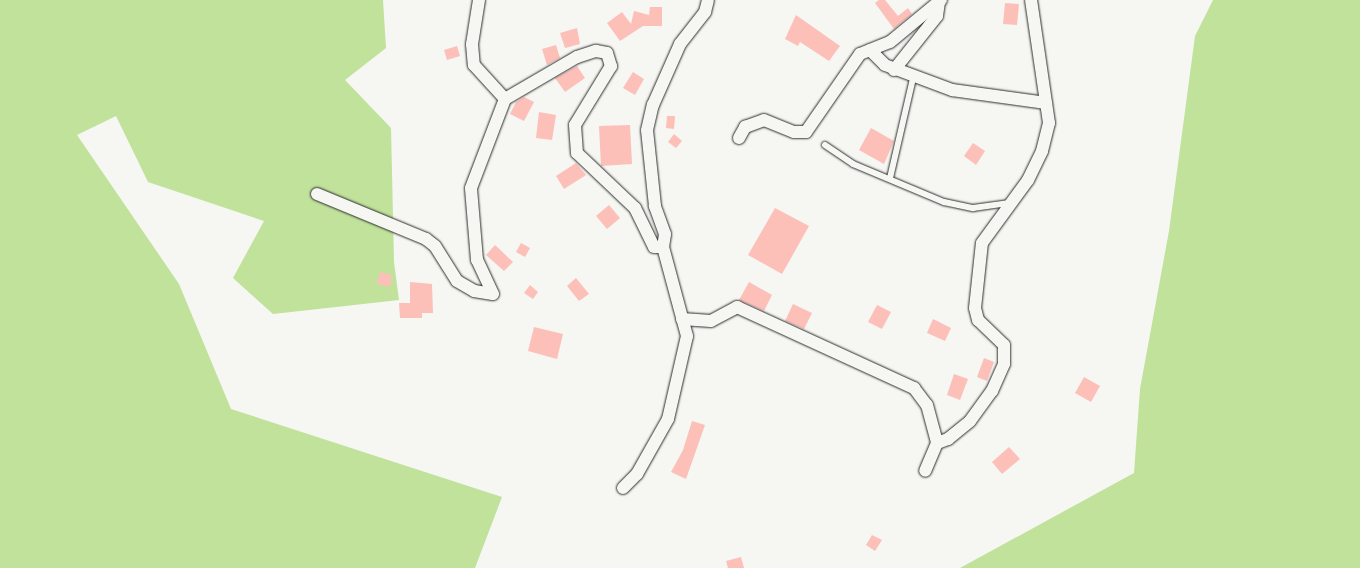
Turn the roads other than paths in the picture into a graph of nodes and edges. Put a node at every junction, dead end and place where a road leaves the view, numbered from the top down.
1 (480, 0) edge
2 (708, 0) edge
3 (1030, 0) edge
4 (940, 1) edge
5 (870, 50) junction
6 (894, 70) junction
7 (913, 78) junction
8 (504, 99) junction
9 (1046, 103) junction
10 (739, 138) dead end
11 (824, 145) dead end
12 (890, 178) junction
13 (317, 194) dead end
14 (1010, 204) junction
15 (663, 247) junction
16 (682, 319) junction
17 (937, 443) junction
18 (924, 470) dead end
19 (623, 488) dead end

1 - 8 street
2 - 15 street
3 - 9 street
4 - 5 street
4 - 6 street
5 - 6 street
5 - 10 street
6 - 7 street
7 - 9 street
7 - 12 lane
8 - 13 street
8 - 15 street
9 - 14 street
11 - 12 lane
12 - 14 lane
14 - 17 street
15 - 16 street
16 - 17 street
16 - 19 street
17 - 18 street

